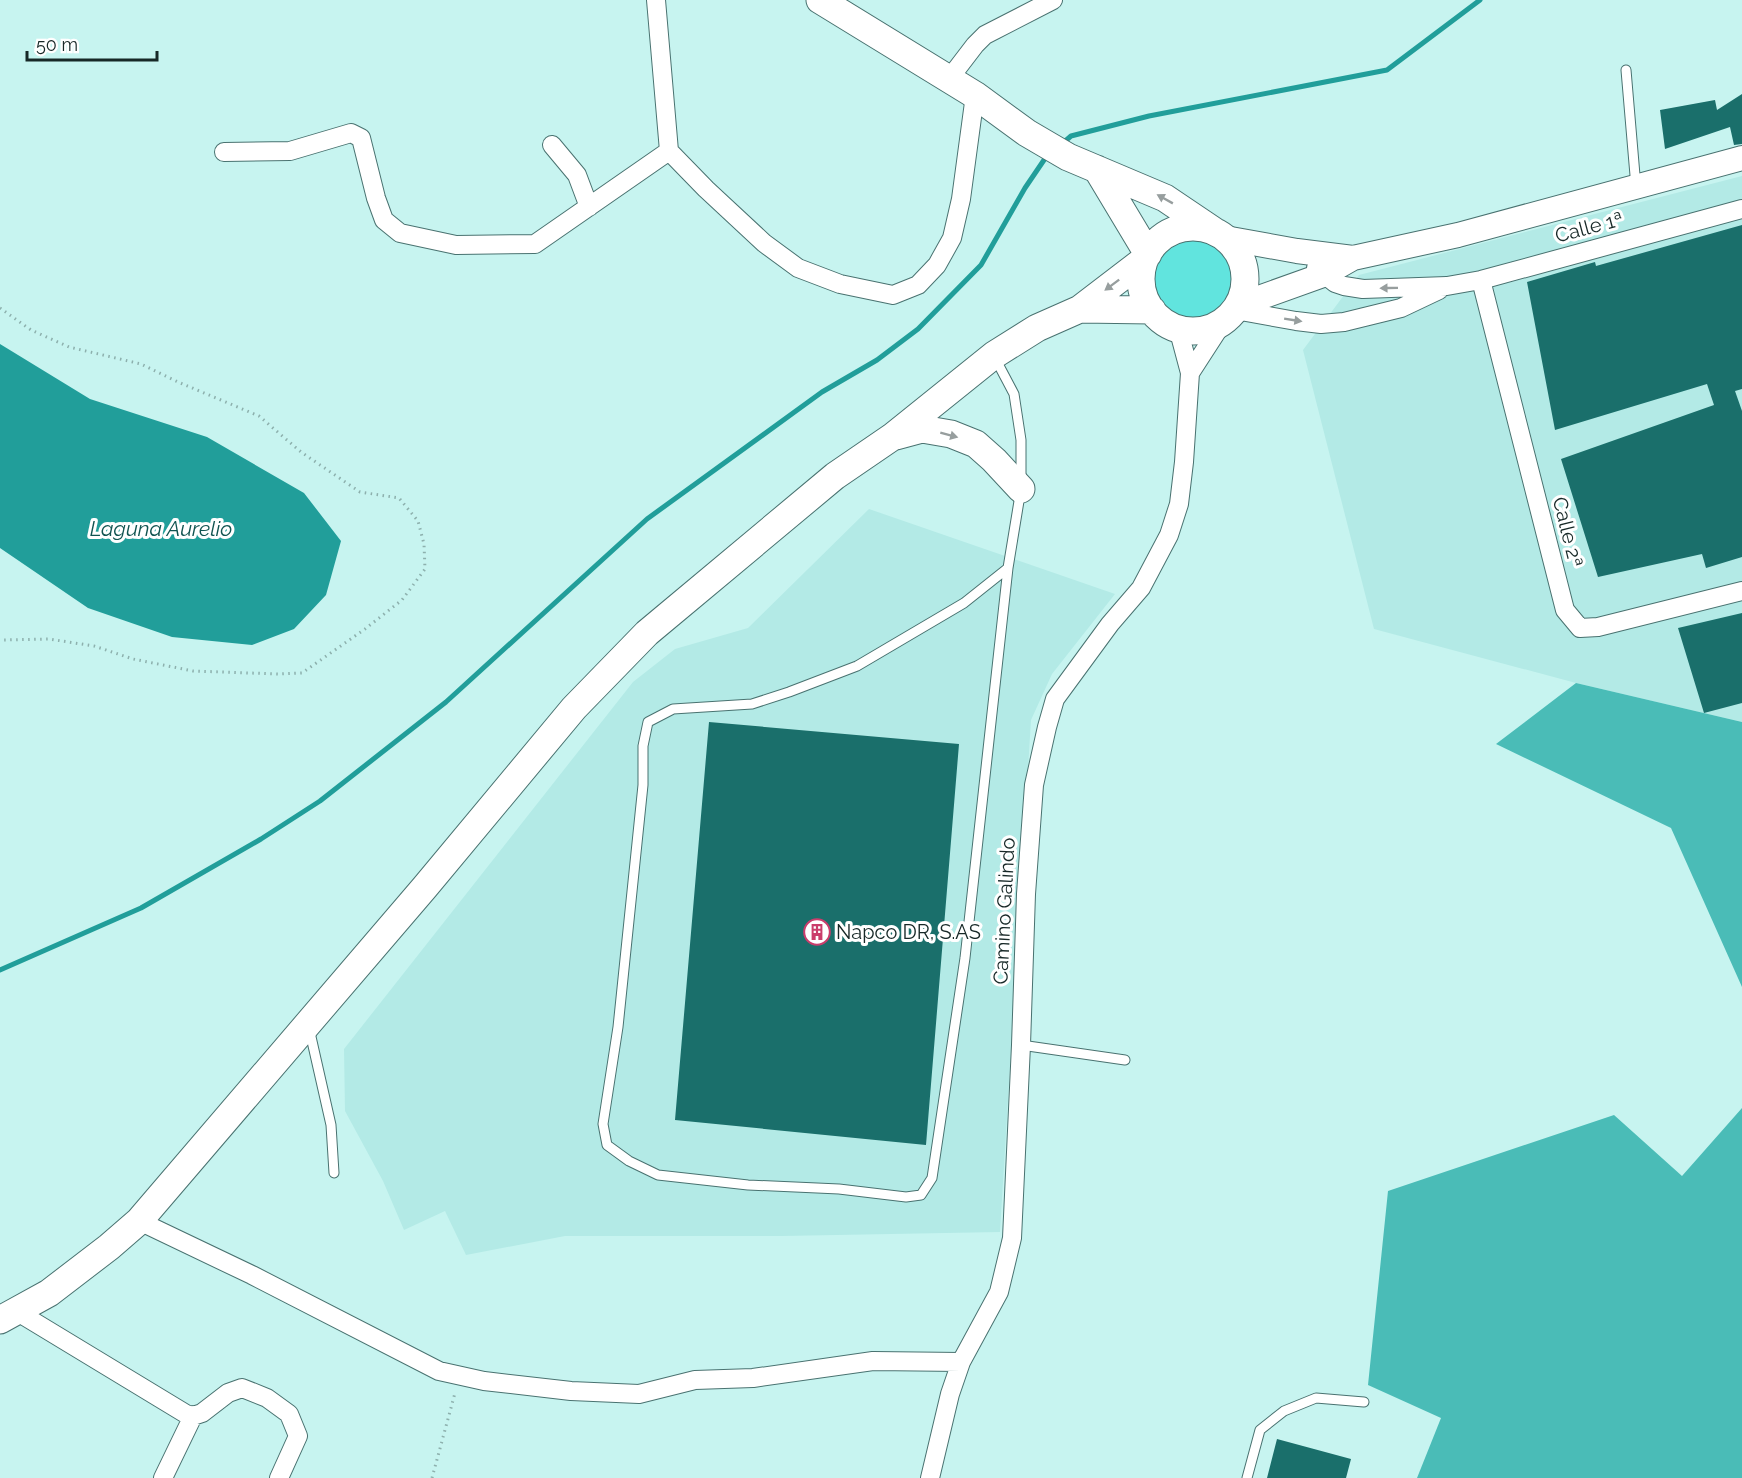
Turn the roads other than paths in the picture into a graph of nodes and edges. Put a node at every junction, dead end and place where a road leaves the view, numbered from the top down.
1 (656, 0) edge
2 (820, 0) edge
3 (1053, 0) edge
4 (1626, 70) dead end
5 (949, 79) junction
6 (975, 95) junction
7 (552, 145) dead end
8 (669, 151) junction
9 (224, 152) dead end
10 (1742, 158) edge
11 (1097, 169) junction
12 (1636, 187) junction
13 (589, 207) junction
14 (1742, 208) edge
15 (1220, 235) junction
16 (1297, 251) junction
17 (1146, 257) junction
18 (1353, 258) junction
19 (1323, 275) junction
20 (1481, 280) junction
21 (1447, 286) junction
22 (1080, 309) junction
23 (1152, 310) junction
24 (1232, 311) junction
25 (1178, 328) junction
26 (994, 355) junction
27 (1190, 373) junction
28 (892, 437) junction
29 (1021, 489) junction
30 (1008, 568) junction
31 (1742, 591) edge
32 (308, 1023) junction
33 (1021, 1045) junction
34 (1125, 1060) dead end
35 (334, 1173) dead end
36 (139, 1221) junction
37 (8, 1315) edge
38 (961, 1362) junction
39 (1364, 1402) dead end
40 (193, 1416) junction
41 (163, 1478) edge
42 (279, 1478) edge
43 (930, 1478) edge
44 (1247, 1478) edge

1 - 8 street
2 - 5 main road
3 - 5 street
4 - 12 lane
5 - 6 main road
6 - 8 street
6 - 11 main road
7 - 13 street
8 - 13 street
9 - 13 street
10 - 12 street
15 -> 11 main road
11 - 17 main road
12 - 18 street
14 - 20 street, Calle 1ª
15 - 16 street
15 - 17 main road
15 - 24 main road
16 - 18 street
16 - 19 street, Calle 1ª
17 -> 22 main road
17 - 23 main road
18 - 19 street
21 -> 19 street, Calle 1ª
19 - 24 street
20 - 21 street, Calle 1ª
20 - 31 street, Calle 2ª
24 -> 21 street, Calle 1ª
22 - 23 main road
22 - 26 main road
23 - 25 main road
24 - 25 main road
24 - 27 street, Camino Galindo
25 - 27 street, Camino Galindo
26 - 28 main road
26 - 29 lane
27 - 33 street, Camino Galindo
28 -> 29 main road
28 - 32 main road
29 - 30 lane
30 - 30 lane
32 - 35 lane
32 - 36 main road
33 - 34 lane
33 - 38 street, Camino Galindo
36 - 37 main road
36 - 38 street
37 - 40 street
38 - 43 street, Camino Galindo
39 - 44 lane
40 - 41 street
40 - 42 street

